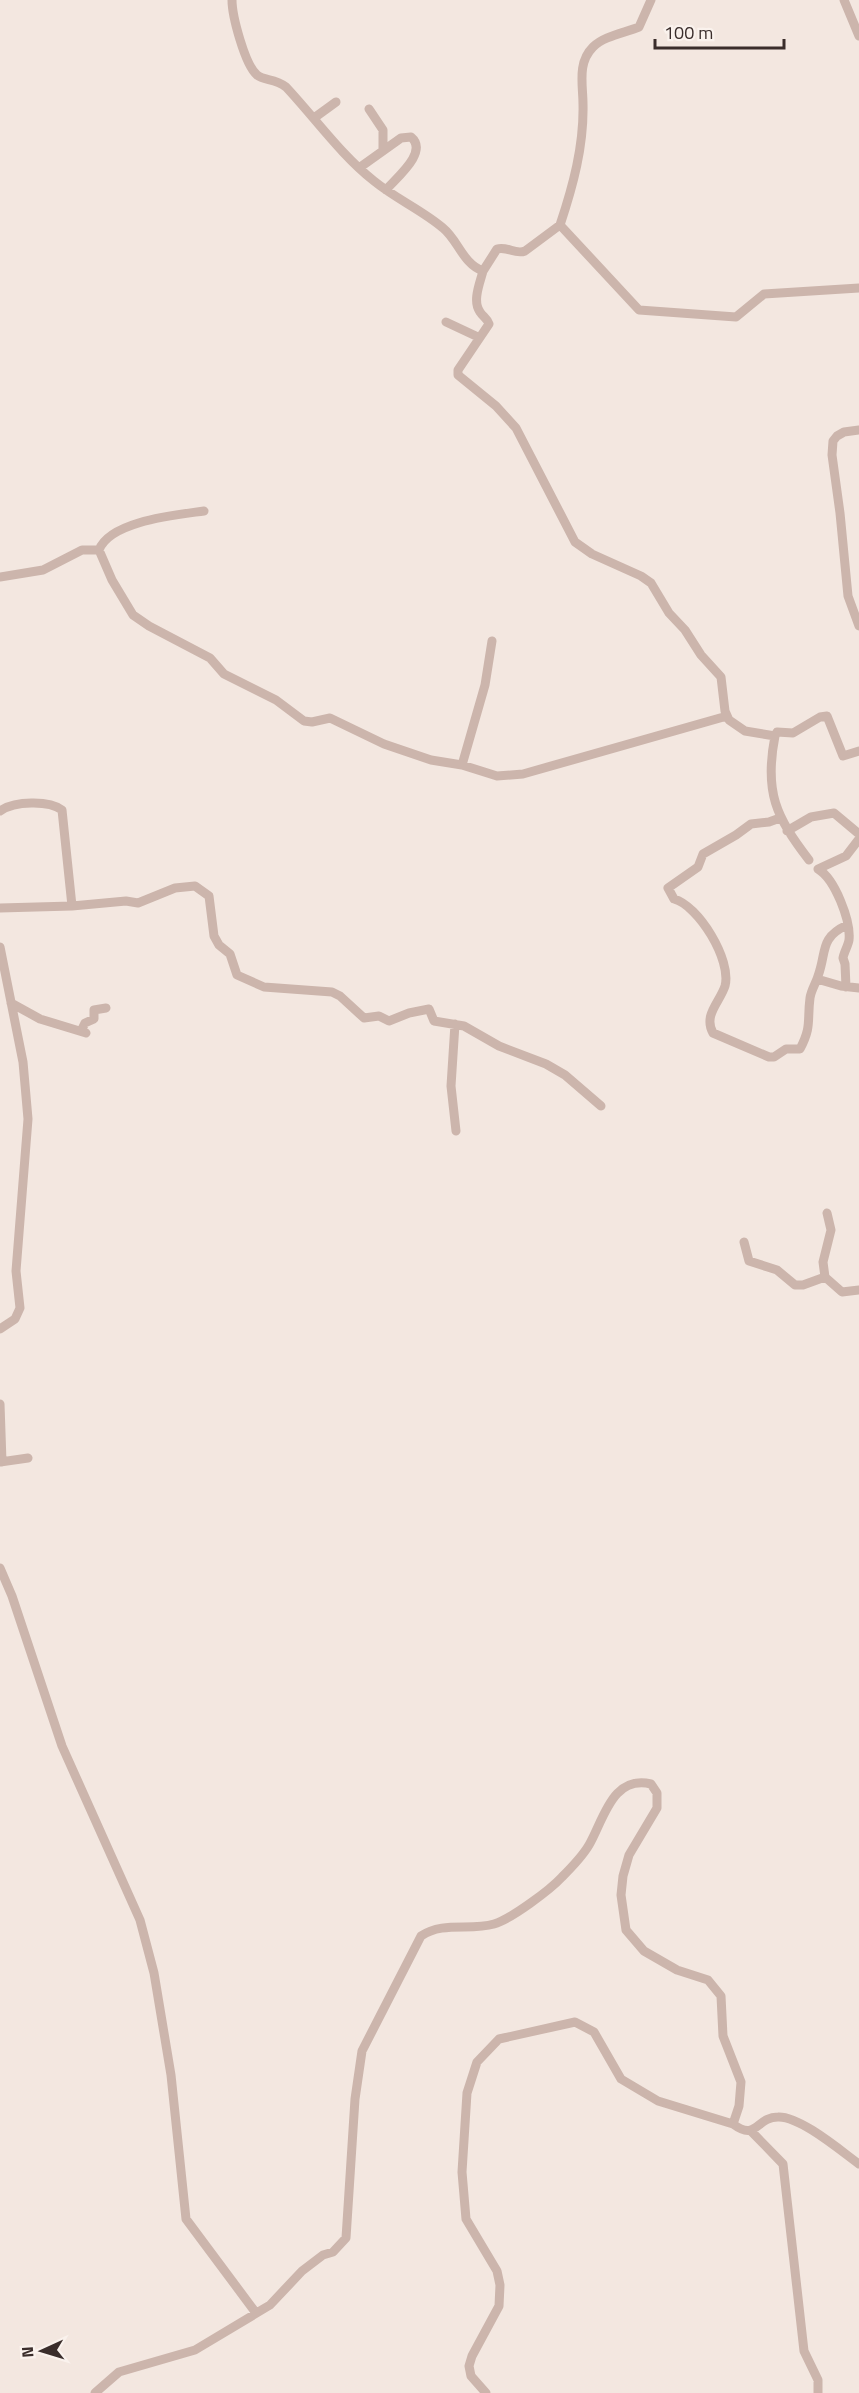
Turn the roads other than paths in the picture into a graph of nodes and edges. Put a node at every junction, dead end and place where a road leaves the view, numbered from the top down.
1 (232, 0) edge
2 (651, 0) edge
3 (844, 0) edge
4 (859, 36) edge
5 (336, 102) dead end
6 (369, 109) dead end
7 (314, 118) junction
8 (383, 149) junction
9 (359, 168) junction
10 (386, 190) junction
11 (560, 225) junction
12 (483, 271) junction
13 (859, 288) edge
14 (446, 322) dead end
15 (478, 337) junction
16 (859, 430) edge
17 (204, 511) dead end
18 (99, 550) junction
19 (0, 577) edge
20 (859, 626) edge
21 (492, 641) dead end
22 (726, 716) junction
23 (775, 736) junction
24 (859, 751) edge
25 (462, 765) junction
26 (0, 811) edge
27 (780, 818) junction
28 (787, 831) junction
29 (859, 837) edge
30 (809, 860) dead end
31 (72, 906) junction
32 (0, 908) edge
33 (847, 925) junction
34 (0, 948) edge
35 (817, 979) junction
36 (846, 987) junction
37 (859, 988) edge
38 (11, 1003) junction
39 (106, 1008) dead end
40 (455, 1024) junction
41 (601, 1106) dead end
42 (456, 1131) dead end
43 (827, 1213) dead end
44 (744, 1242) dead end
45 (825, 1278) junction
46 (859, 1290) edge
47 (0, 1329) edge
48 (0, 1404) edge
49 (28, 1458) dead end
50 (1, 1462) edge
51 (0, 1568) edge
52 (732, 2124) junction
53 (751, 2132) junction
54 (859, 2164) edge
55 (256, 2313) junction
56 (95, 2393) edge
57 (486, 2393) edge
58 (818, 2393) edge

1 - 7 street
2 - 11 street
3 - 4 street
5 - 7 street
6 - 8 street
7 - 9 street
8 - 9 street
8 - 10 street
9 - 10 street
10 - 12 street
11 - 12 street
11 - 13 street
12 - 15 street
14 - 15 street
15 - 22 street
16 - 20 street
17 - 18 street
18 - 19 street
18 - 25 street
21 - 25 street
22 - 23 street
22 - 25 street
23 - 24 street
23 - 27 street
26 - 31 street
27 - 28 street
27 - 35 street
28 - 29 street
28 - 30 street
29 - 33 street
31 - 32 street
31 - 40 street
33 - 35 street
33 - 36 street
34 - 38 street
35 - 36 street
36 - 37 street
38 - 39 street
38 - 47 street
40 - 41 street
40 - 42 street
43 - 45 street
44 - 45 street
45 - 46 street
48 - 50 street
49 - 50 street
51 - 55 street
52 - 53 street
52 - 55 street
52 - 57 street
53 - 54 street
53 - 58 street
55 - 56 street

